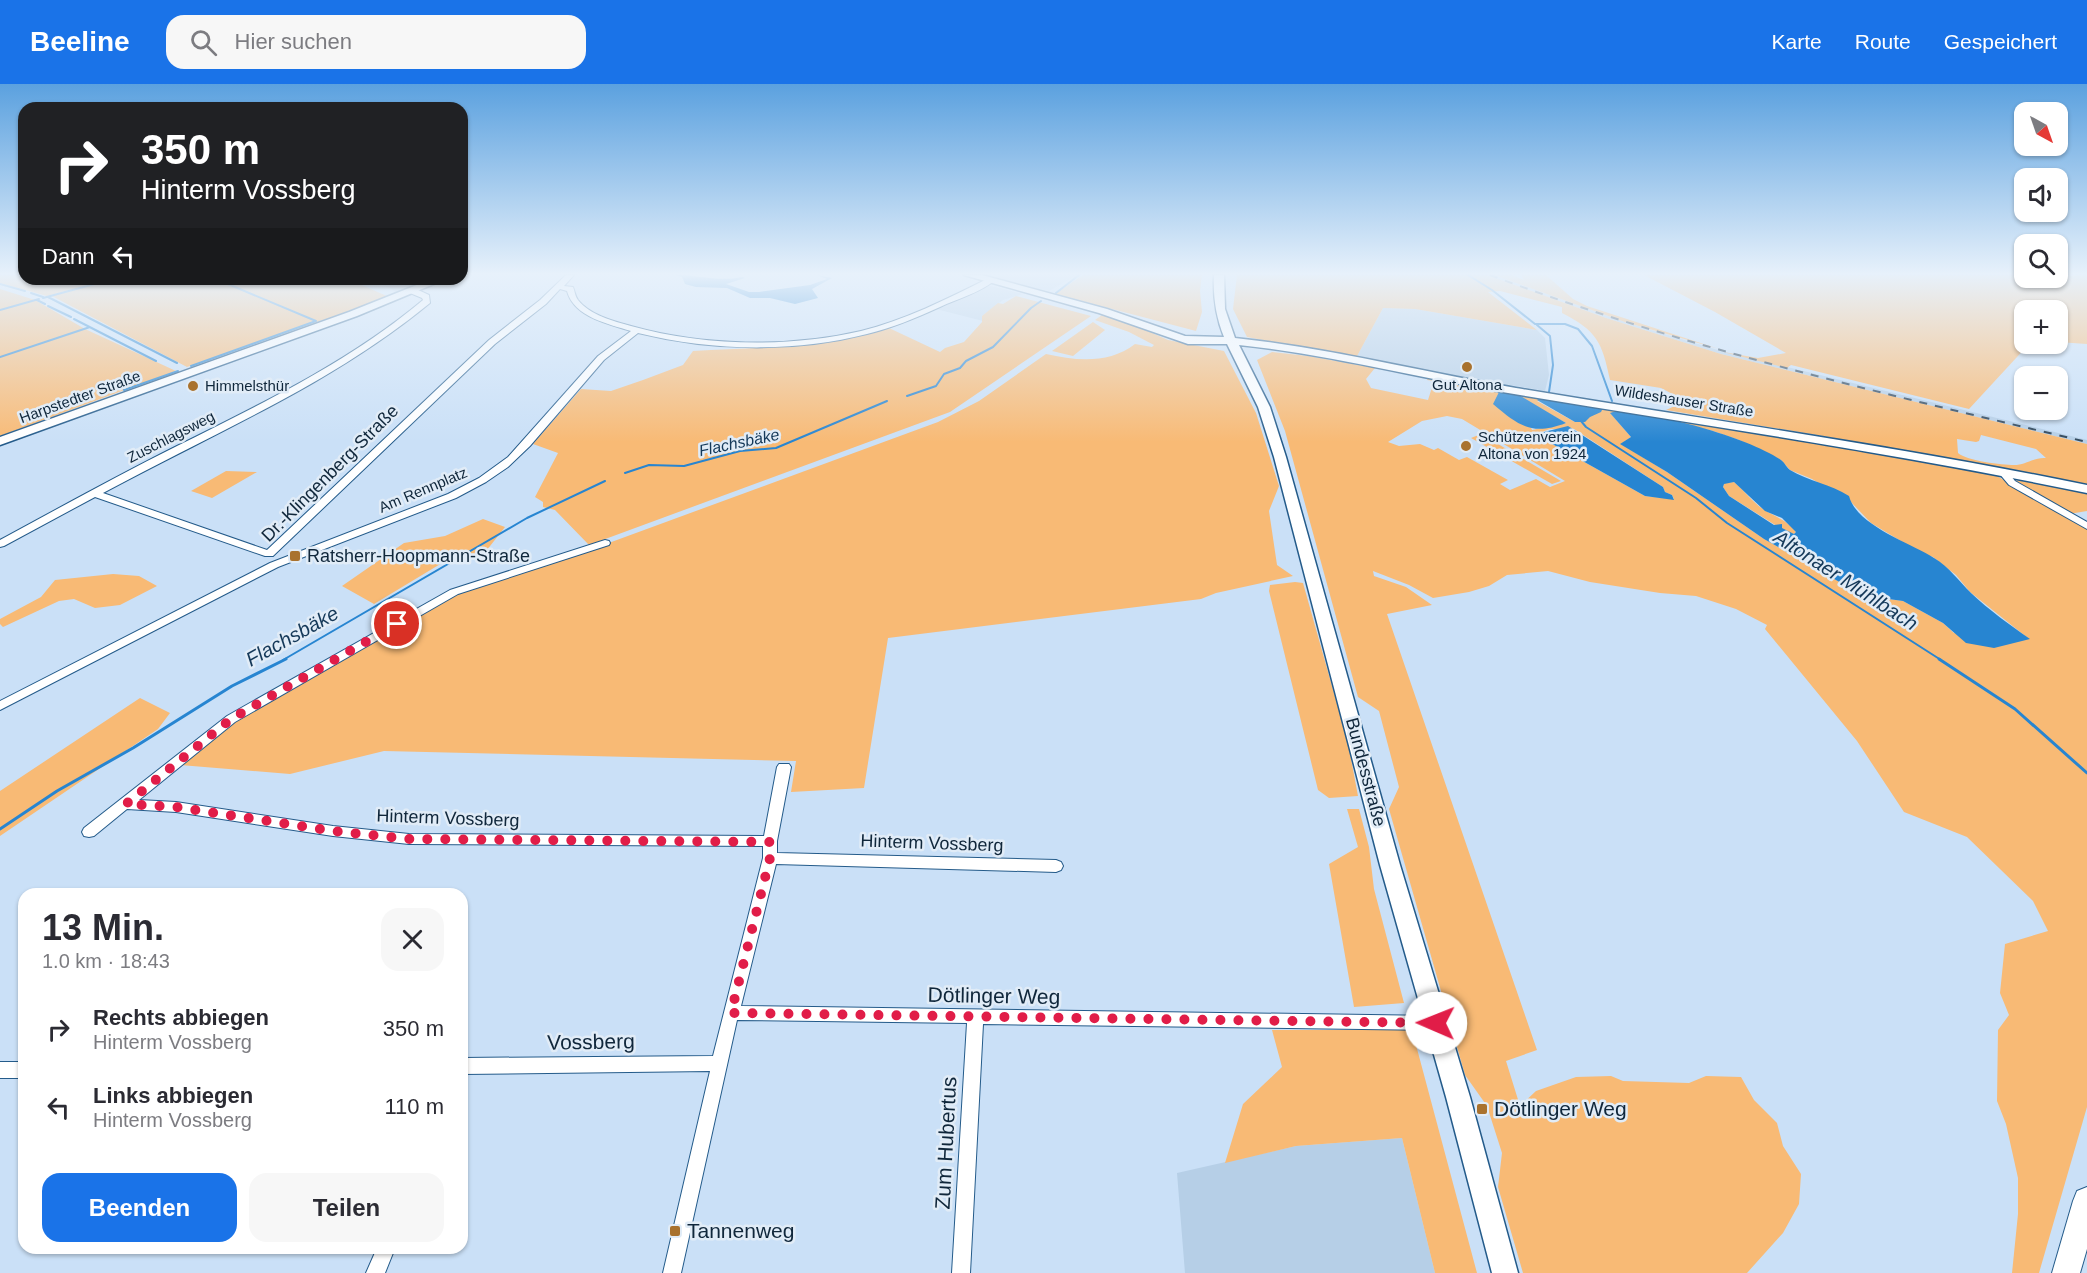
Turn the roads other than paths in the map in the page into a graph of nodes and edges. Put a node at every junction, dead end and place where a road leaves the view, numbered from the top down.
1 (304, 330) edge
2 (390, 330) edge
3 (507, 330) edge
4 (868, 330) edge
5 (1159, 330) edge
6 (1219, 330) edge
7 (1225, 330) edge
8 (636, 331) joint
9 (1183, 339) junction
10 (1202, 339) junction
11 (1276, 347) junction
12 (1233, 348) junction
13 (0, 441) edge
14 (2003, 472) junction
15 (2087, 489) edge
16 (94, 493) junction
17 (2087, 526) edge
18 (605, 543) dead end
19 (0, 544) edge
20 (272, 559) junction
21 (0, 706) edge
22 (784, 767) dead end
23 (126, 804) junction
24 (89, 832) dead end
25 (770, 842) junction
26 (770, 858) junction
27 (1056, 866) dead end
28 (731, 1013) junction
29 (975, 1016) junction
30 (1436, 1023) junction
31 (720, 1063) junction
32 (468, 1066) edge
33 (18, 1071) edge
34 (2, 1074) edge
35 (2087, 1201) edge
36 (383, 1254) edge
37 (375, 1273) edge
38 (672, 1273) edge
39 (961, 1273) edge
40 (1505, 1273) edge
41 (2066, 1273) edge

1 - 13 main road, Harpstedter Straße
2 - 16 street, Zuschlagsweg
3 - 20 street, Dr.-Klingenberg-Straße
4 - 8 street
5 - 9 main road
6 - 10 main road
7 - 12 main road, Bundesstraße
8 - 20 street, Am Rennplatz
9 - 10 main road
9 - 12 main road
10 - 12 main road
11 - 12 main road, Wildeshauser Straße
11 - 12 main road, Wildeshauser Straße
11 - 14 main road, Wildeshauser Straße
12 - 30 main road, Bundesstraße
14 - 15 main road, Wildeshauser Straße
14 - 17 street
16 - 19 street, Zuschlagsweg
16 - 20 street
18 - 23 street
20 - 21 street, Dr.-Klingenberg-Straße
22 - 25 street
23 - 24 street
23 - 25 street, Hinterm Vossberg
25 - 26 street
26 - 27 street, Hinterm Vossberg
26 - 28 street
28 - 29 street, Dötlinger Weg
28 - 31 street
29 - 30 street, Dötlinger Weg
29 - 39 street, Zum Hubertus
30 - 40 main road, Bundesstraße
31 - 32 street, Vossberg
31 - 38 street
33 - 34 street
35 - 41 highway
36 - 37 street

